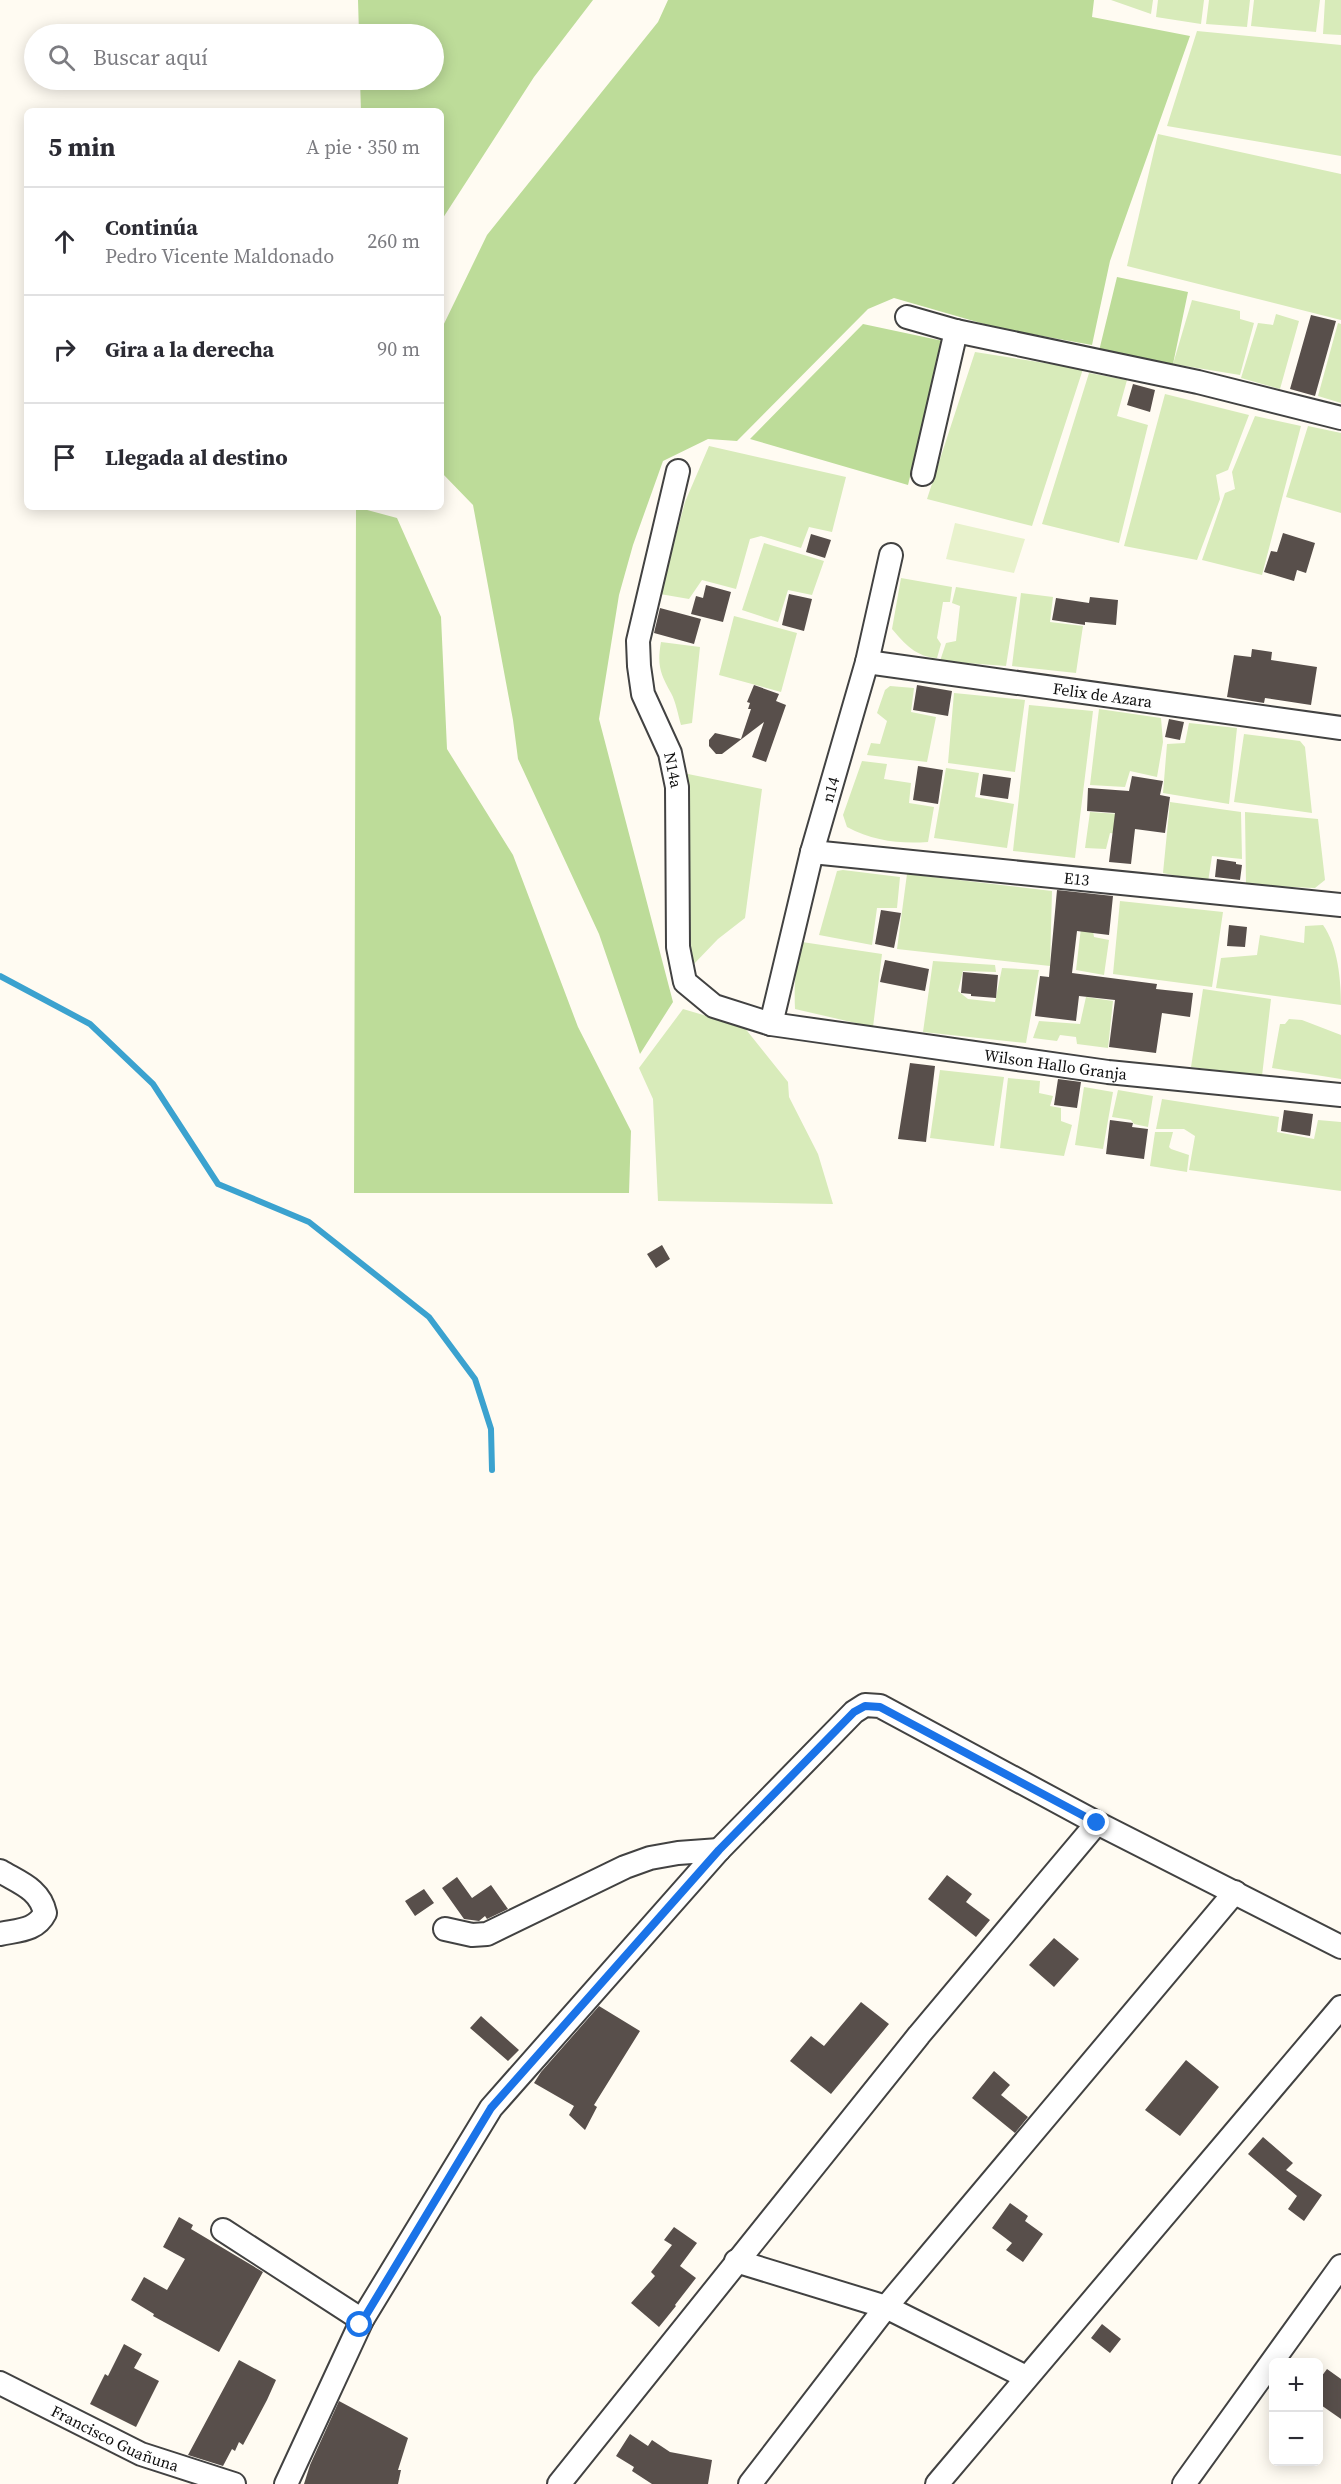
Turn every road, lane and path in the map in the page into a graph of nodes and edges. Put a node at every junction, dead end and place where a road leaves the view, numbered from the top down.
1 (906, 317) dead end
2 (956, 331) junction
3 (1341, 418) edge
4 (678, 471) dead end
5 (923, 474) dead end
6 (891, 555) dead end
7 (867, 662) junction
8 (1341, 728) edge
9 (812, 852) junction
10 (1341, 905) edge
11 (771, 1024) junction
12 (1341, 1095) edge
13 (1097, 1823) junction
14 (719, 1850) junction
15 (0, 1871) edge
16 (1235, 1892) junction
17 (445, 1929) dead end
18 (0, 1934) edge
19 (1341, 1947) edge
20 (1341, 2007) edge
21 (223, 2230) dead end
22 (736, 2261) junction
23 (1341, 2266) edge
24 (886, 2307) junction
25 (362, 2320) junction
26 (1026, 2377) junction
27 (0, 2384) edge
28 (234, 2484) edge
29 (286, 2484) edge
30 (559, 2484) edge
31 (750, 2484) edge
32 (937, 2484) edge
33 (1184, 2484) edge

1 - 2 street
2 - 3 street
2 - 5 street
4 - 11 street, N14a
6 - 7 street, n14
7 - 8 street, Felix de Azara
7 - 9 street, n14
9 - 10 street, E13
9 - 11 street, n14
11 - 12 street, Wilson Hallo Granja
13 - 14 street
13 - 16 street
13 - 22 street
14 - 17 street
14 - 25 street
15 - 18 street
16 - 19 street
16 - 24 street
20 - 26 street
21 - 25 street
22 - 24 street
22 - 30 street
23 - 33 street
24 - 26 street
24 - 31 street
25 - 29 street
26 - 32 street
27 - 28 street, Francisco Guañuna

